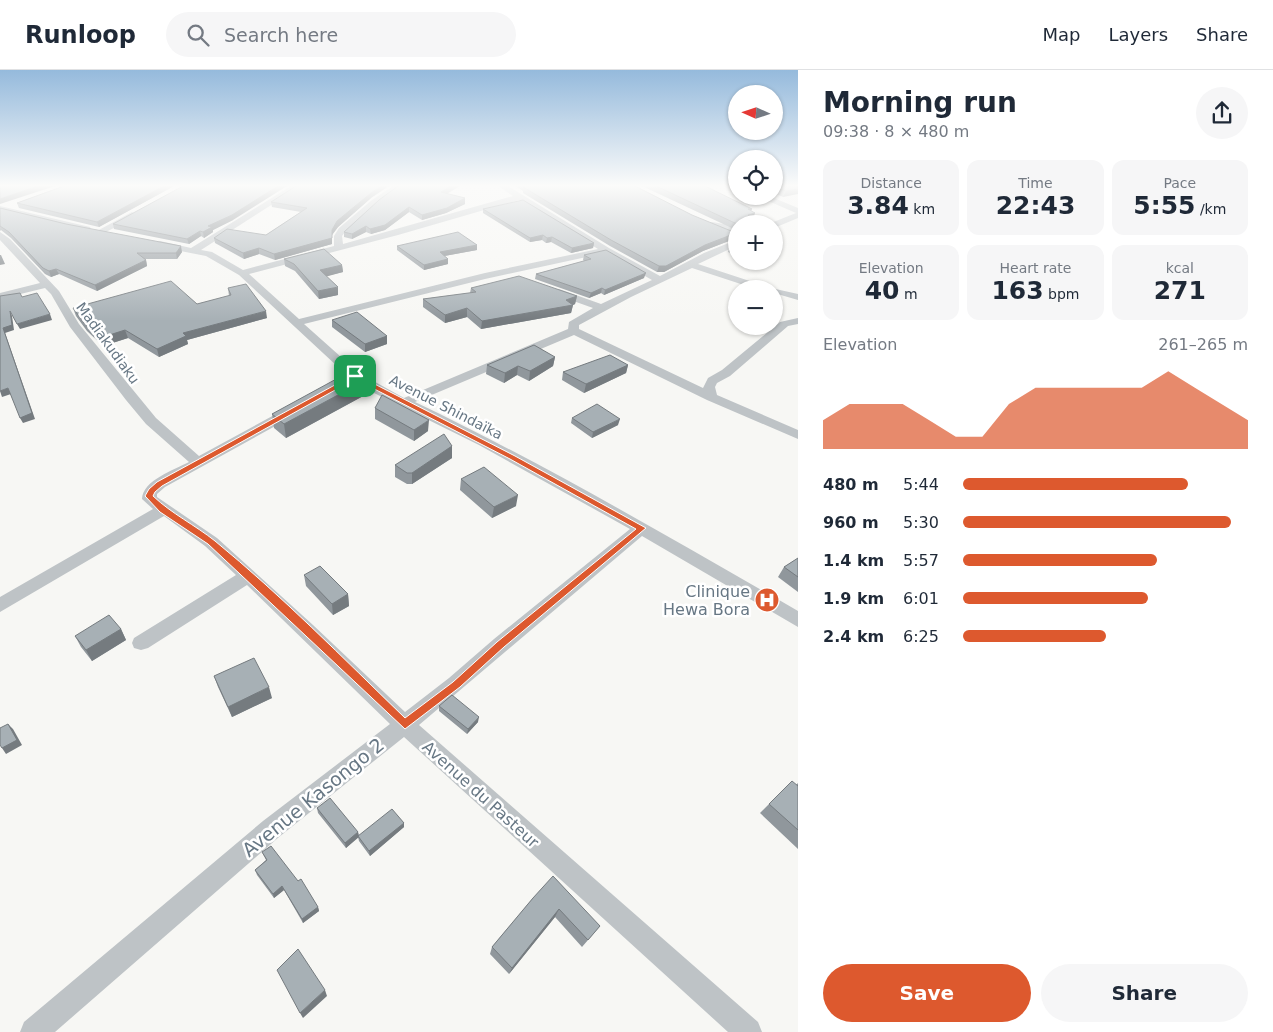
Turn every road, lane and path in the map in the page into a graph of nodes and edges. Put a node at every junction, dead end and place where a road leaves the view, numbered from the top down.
1 (101, 231) edge
2 (225, 231) edge
3 (341, 231) edge
4 (397, 231) edge
5 (575, 231) edge
6 (0, 235) edge
7 (117, 235) edge
8 (147, 241) edge
9 (728, 246) edge
10 (339, 247) junction
11 (194, 250) junction
12 (606, 250) junction
13 (691, 266) junction
14 (242, 273) junction
15 (500, 273) junction
16 (522, 280) edge
17 (660, 280) junction
18 (737, 280) edge
19 (47, 284) junction
20 (546, 288) edge
21 (783, 293) edge
22 (0, 296) edge
23 (798, 297) edge
24 (602, 308) junction
25 (798, 321) edge
26 (295, 322) junction
27 (574, 331) junction
28 (711, 397) junction
29 (308, 402) edge
30 (405, 402) junction
31 (798, 435) edge
32 (198, 464) junction
33 (163, 510) junction
34 (642, 528) junction
35 (247, 576) junction
36 (0, 605) edge
37 (798, 620) edge
38 (141, 643) dead end
39 (405, 724) junction
40 (34, 1032) edge
41 (748, 1032) edge

1 - 7 street
2 - 11 street
3 - 10 street
4 - 10 street
5 - 12 street
6 - 19 street, Madiakudiaku
8 - 11 street, Avenue Shindaïka
9 - 13 street
10 - 14 street
11 - 14 street, Avenue Shindaïka
12 - 15 street
12 - 17 street
13 - 17 street
13 - 18 street
14 - 26 street, Avenue Shindaïka
15 - 16 street
15 - 26 street
17 - 24 street
19 - 22 street
19 - 32 street, Madiakudiaku
20 - 24 street
21 - 23 street
24 - 27 street
25 - 28 street
26 - 30 street, Avenue Shindaïka
27 - 28 street
27 - 30 street
28 - 31 street
29 - 32 street, Avenue du Pasteur
30 - 34 street, Avenue Shindaïka
32 - 33 street, Avenue du Pasteur
33 - 35 street, Avenue du Pasteur
33 - 36 street
34 - 37 street, Avenue Shindaïka
34 - 39 street, Avenue Kasongo 2
35 - 38 street
35 - 39 street, Avenue du Pasteur
39 - 40 street, Avenue Kasongo 2
39 - 41 street, Avenue du Pasteur

